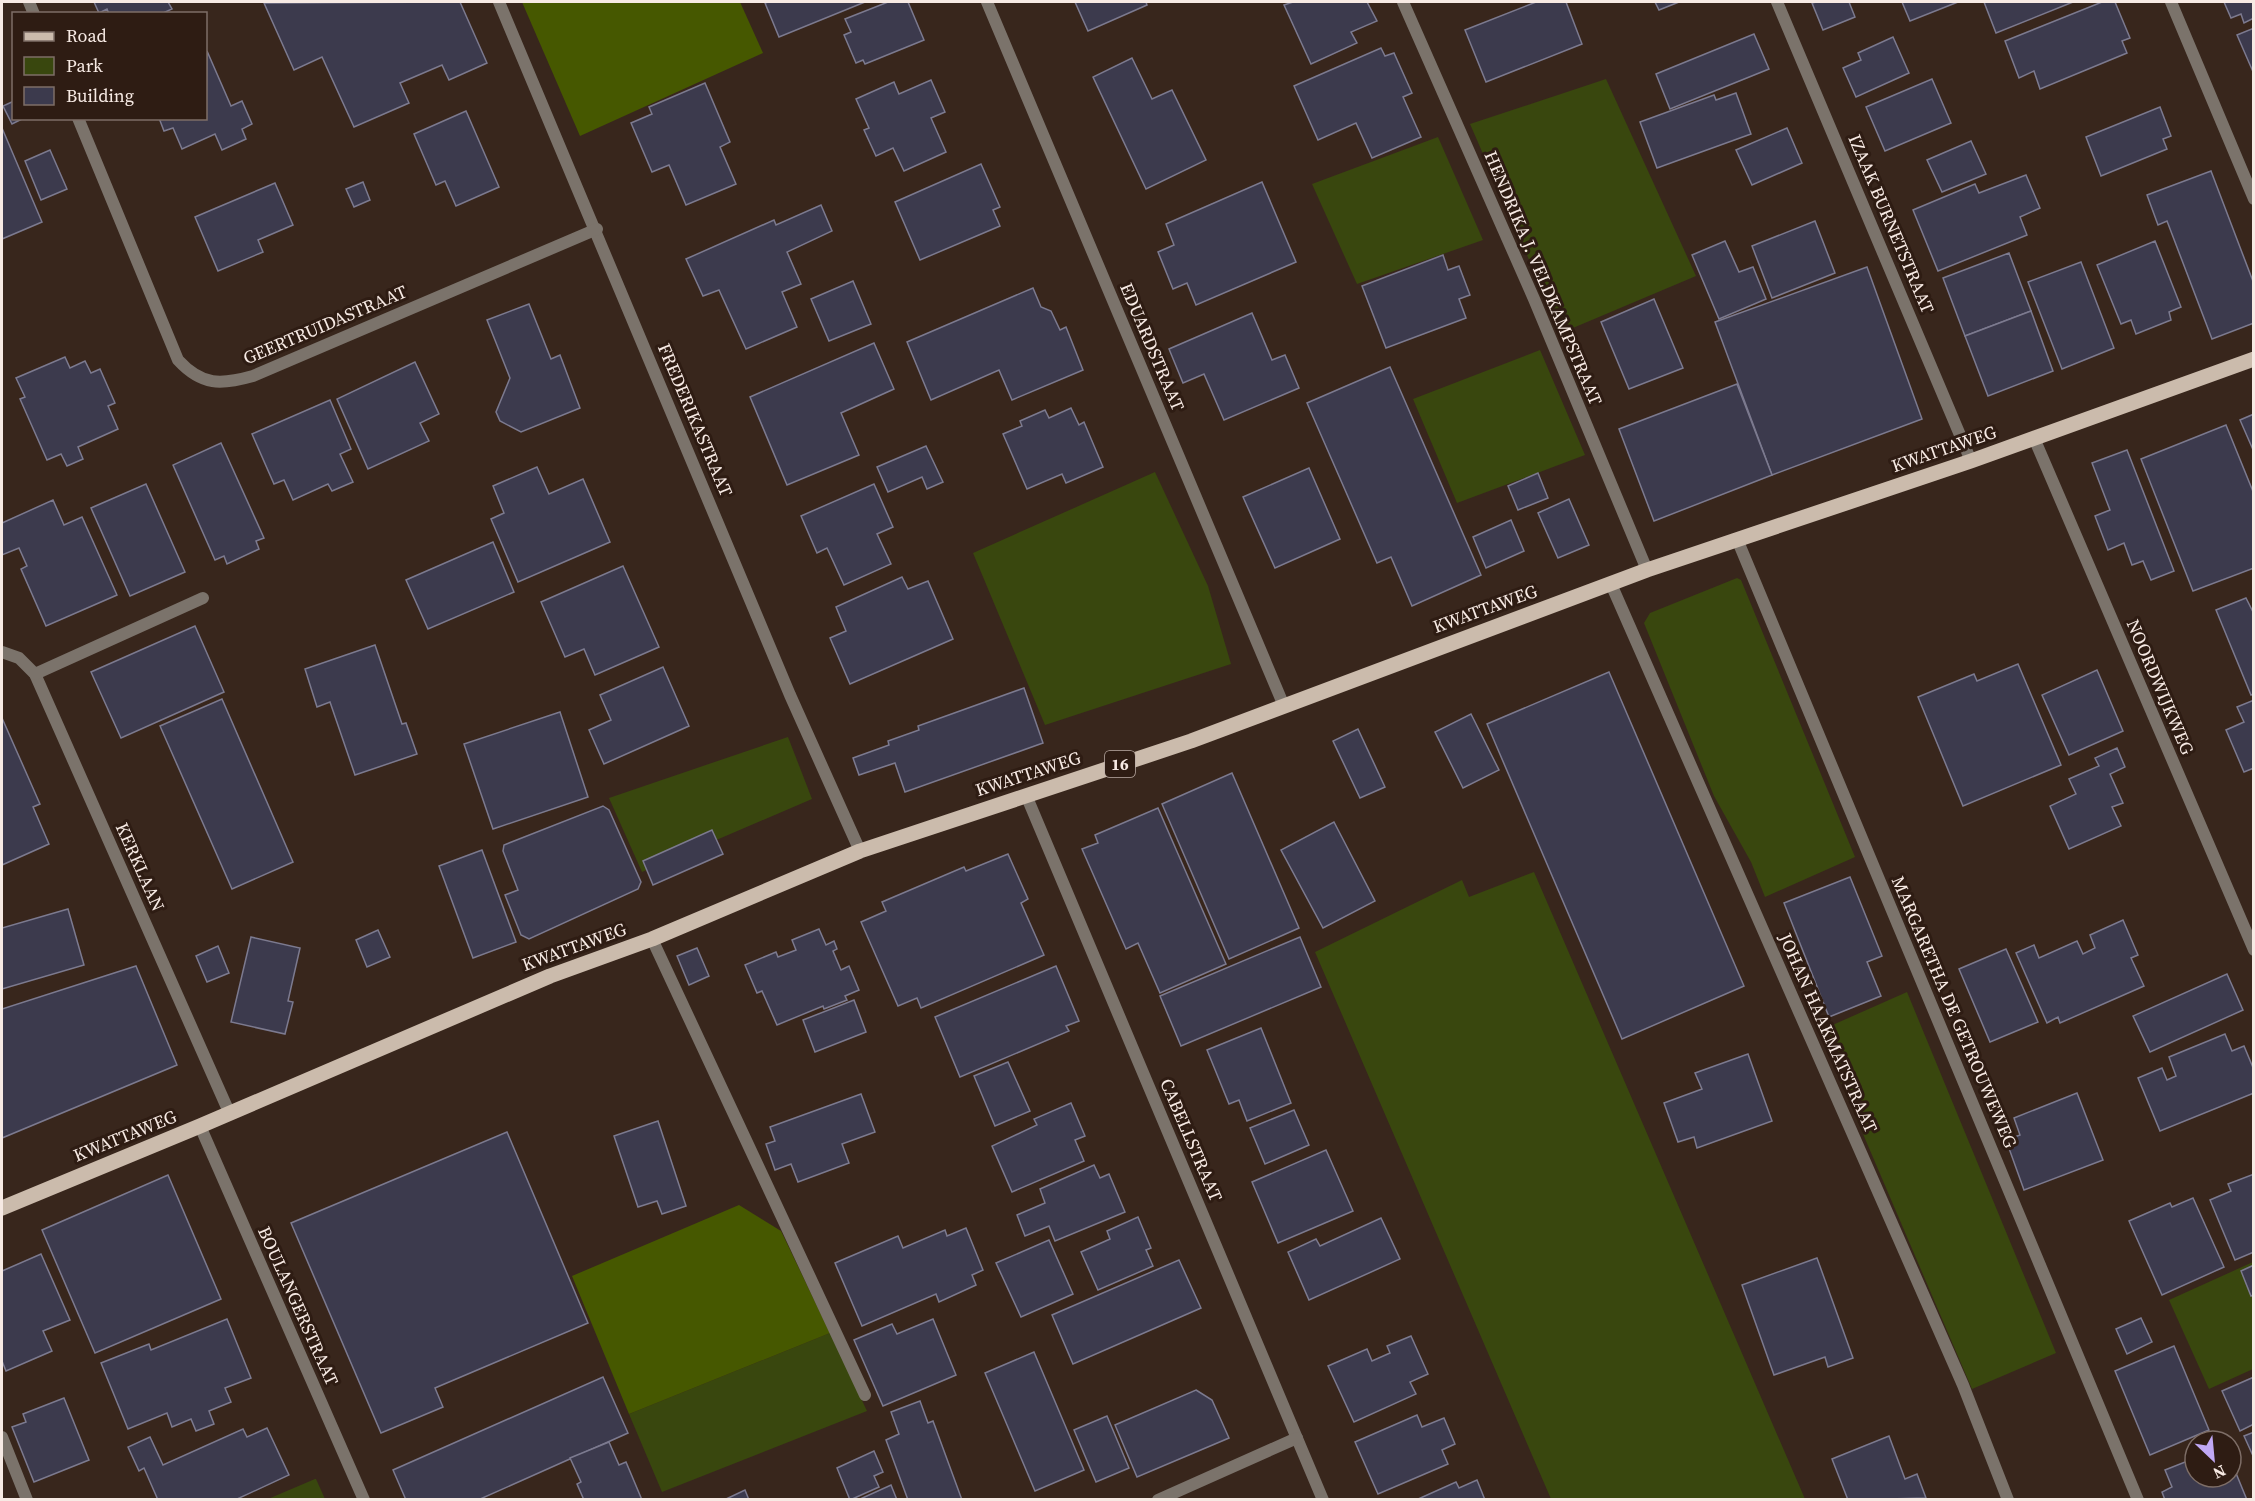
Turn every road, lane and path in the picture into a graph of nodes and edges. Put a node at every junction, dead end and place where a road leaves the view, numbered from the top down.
1 (499, 2) edge
2 (987, 2) edge
3 (1403, 2) edge
4 (1778, 2) edge
5 (2170, 2) edge
6 (79, 120) edge
7 (2253, 199) edge
8 (597, 229) junction
9 (2253, 359) edge
10 (2034, 438) junction
11 (1971, 461) junction
12 (1737, 539) junction
13 (1647, 570) junction
14 (1611, 584) junction
15 (203, 598) dead end
16 (2, 652) edge
17 (34, 674) junction
18 (1284, 706) junction
19 (1026, 795) junction
20 (860, 851) junction
21 (652, 939) junction
22 (2253, 950) edge
23 (229, 1112) junction
24 (200, 1126) junction
25 (2, 1208) edge
26 (865, 1395) dead end
27 (2, 1437) edge
28 (1297, 1438) junction
29 (27, 1500) edge
30 (364, 1500) edge
31 (1158, 1500) edge
32 (1323, 1500) edge
33 (2007, 1500) edge
34 (2138, 1500) edge

1 - 8 street, FREDERIKASTRAAT
2 - 18 street, EDUARDSTRAAT
3 - 13 street, HENDRIKA J. VELDKAMPSTRAAT
4 - 11 street, IZAAK BURNETSTRAAT
5 - 7 street
6 - 8 street, GEERTRUIDASTRAAT
8 - 20 street, FREDERIKASTRAAT
9 - 10 main road, KWATTAWEG / 16
10 - 11 main road, KWATTAWEG / 16
10 - 22 street, NOORDWIJKWEG
11 - 12 main road, KWATTAWEG / 16
12 - 13 main road, KWATTAWEG / 16
12 - 34 street, MARGARETHA DE GETROUWEWEG
13 - 14 main road, KWATTAWEG / 16
14 - 18 main road, KWATTAWEG / 16
14 - 33 street, JOHAN HAAKMATSTRAAT
15 - 17 street
16 - 17 street, KERKLAAN
17 - 23 street, KERKLAAN
18 - 19 main road, KWATTAWEG / 16
19 - 20 main road, KWATTAWEG / 16
19 - 28 street, CABELLSTRAAT
20 - 21 main road, KWATTAWEG / 16
21 - 23 main road, KWATTAWEG / 16
21 - 26 street
23 - 24 main road, KWATTAWEG / 16
24 - 25 main road, KWATTAWEG / 16
24 - 30 street, BOULANGERSTRAAT
27 - 29 street
28 - 31 street
28 - 32 street, CABELLSTRAAT

